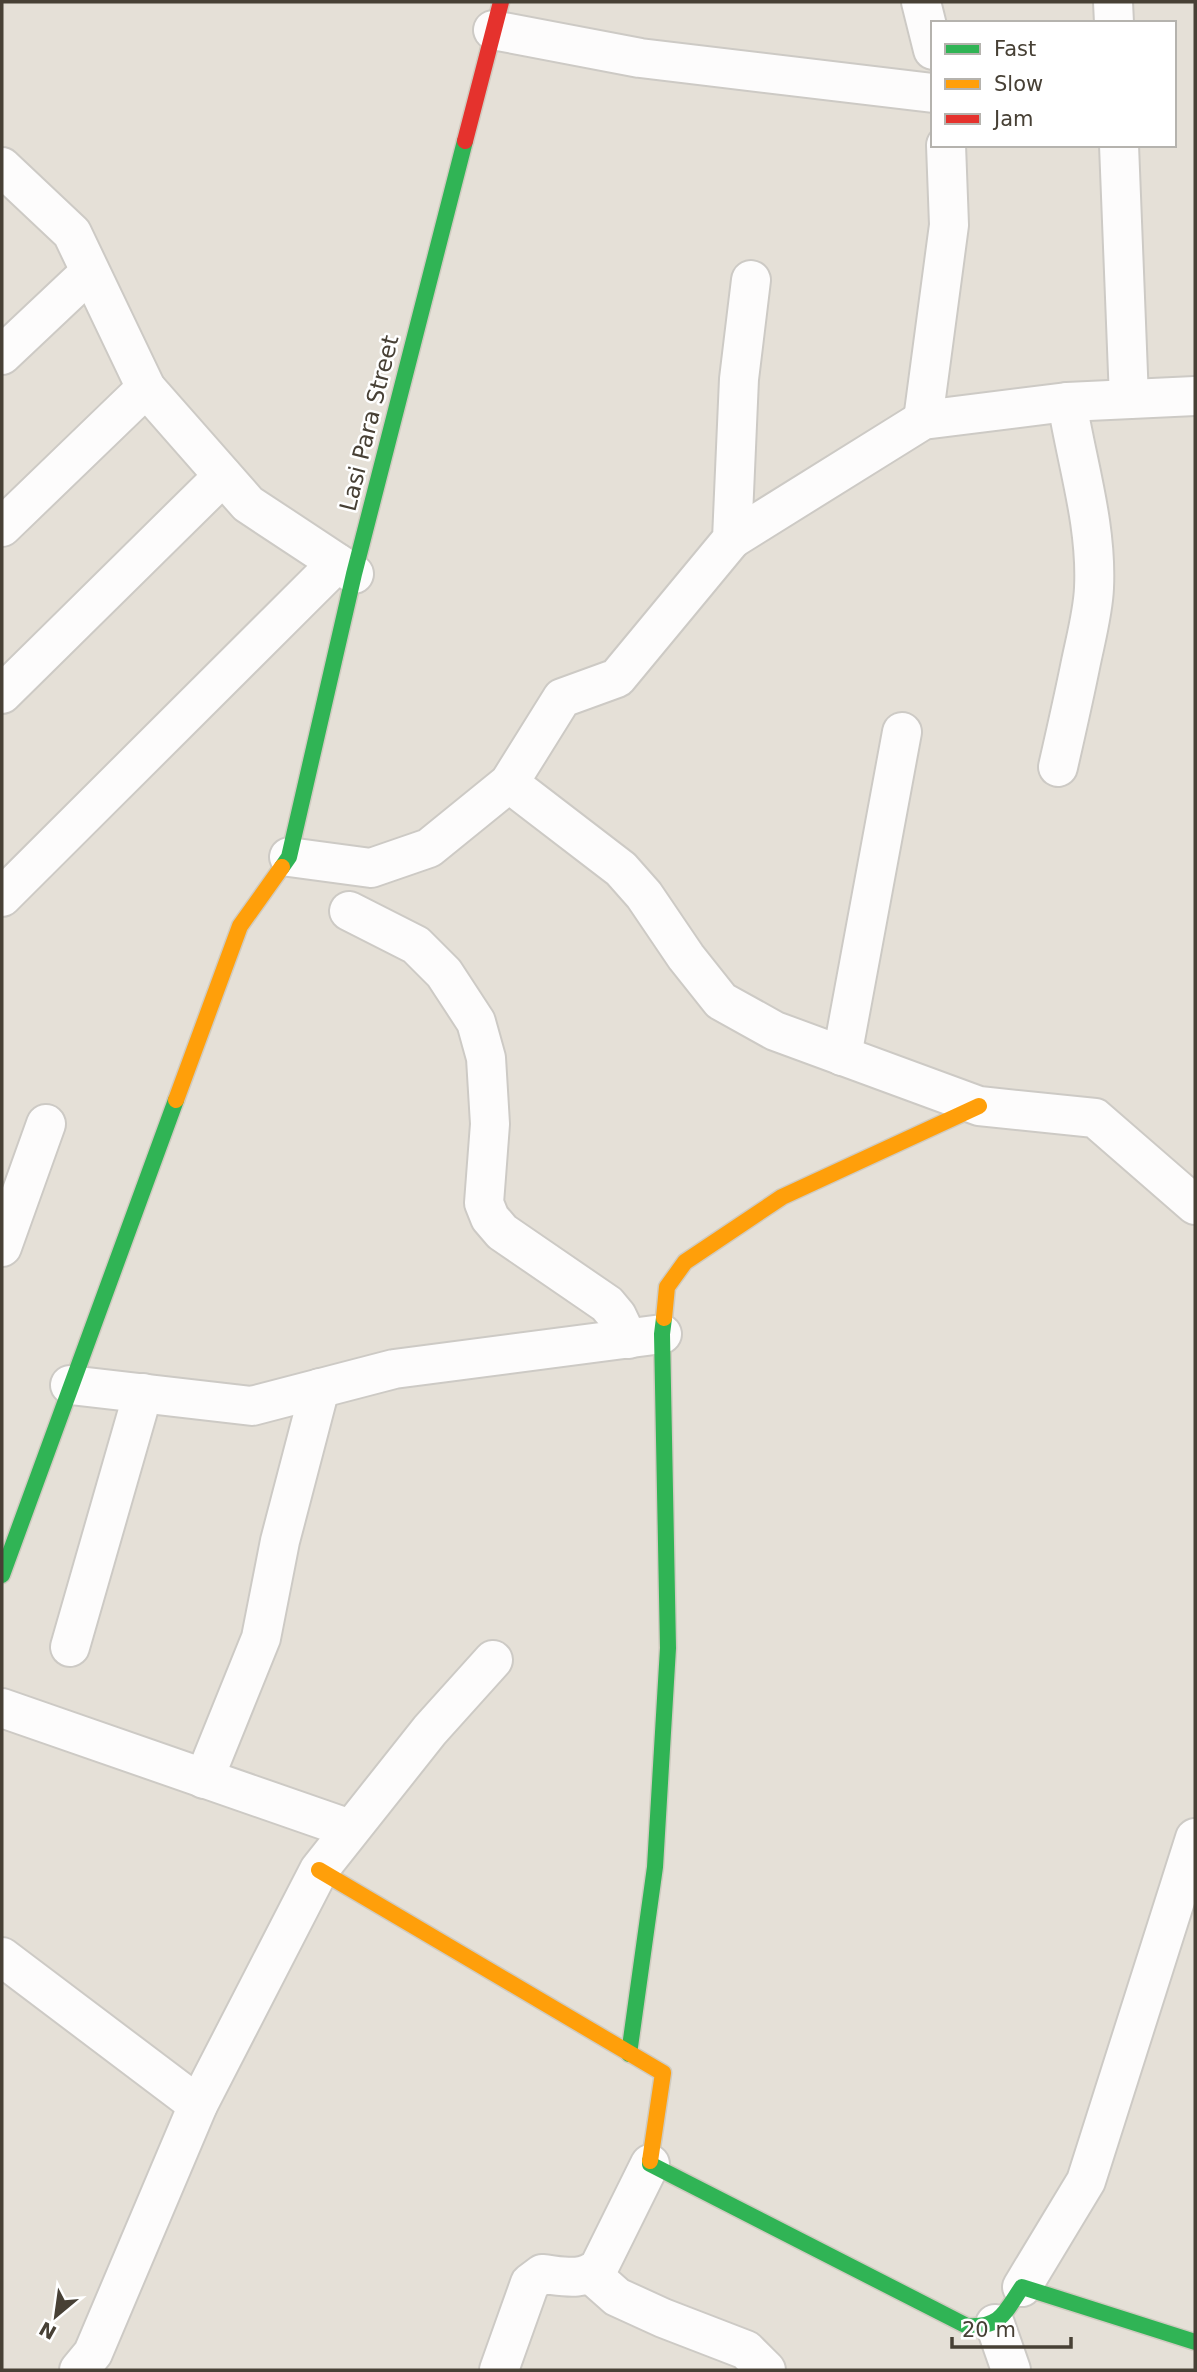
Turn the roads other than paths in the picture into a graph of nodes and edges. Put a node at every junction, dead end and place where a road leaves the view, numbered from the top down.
1 (921, 2) edge
2 (1113, 2) edge
3 (497, 16) edge
4 (1114, 21) edge
5 (931, 42) edge
6 (931, 93) edge
7 (946, 147) edge
8 (1119, 147) edge
9 (2, 167) edge
10 (90, 272) junction
11 (751, 280) dead end
12 (2, 355) edge
13 (146, 388) junction
14 (1195, 396) edge
15 (1129, 399) junction
16 (1067, 402) junction
17 (923, 420) junction
18 (223, 476) junction
19 (2, 527) edge
20 (732, 540) junction
21 (345, 568) junction
22 (2, 694) edge
23 (902, 732) dead end
24 (1058, 767) dead end
25 (509, 783) junction
26 (289, 857) junction
27 (2, 897) edge
28 (349, 911) dead end
29 (842, 1056) junction
30 (979, 1106) junction
31 (46, 1124) dead end
32 (1195, 1205) edge
33 (2, 1247) edge
34 (645, 1337) junction
35 (70, 1385) junction
36 (320, 1388) junction
37 (143, 1393) junction
38 (2, 1575) edge
39 (70, 1647) dead end
40 (493, 1660) dead end
41 (2, 1708) edge
42 (204, 1779) junction
43 (350, 1829) junction
44 (1195, 1838) edge
45 (319, 1870) junction
46 (2, 1957) edge
47 (629, 2054) junction
48 (198, 2105) junction
49 (650, 2165) junction
50 (591, 2274) junction
51 (1022, 2287) junction
52 (995, 2324) junction
53 (1195, 2342) edge
54 (79, 2370) edge
55 (499, 2370) edge
56 (766, 2370) edge
57 (1011, 2370) edge

1 - 5 street
2 - 4 street
3 - 6 street
3 - 21 street, Lasi Para Street
7 - 17 street
8 - 15 street
9 - 10 street
10 - 12 street
10 - 13 street
11 - 20 street
13 - 18 street
13 - 19 street
14 - 15 street
15 - 16 street
16 - 17 street
16 - 24 street
17 - 20 street
18 - 21 street
18 - 22 street
20 - 25 street
21 - 26 street, Lasi Para Street
21 - 27 street
23 - 29 street
25 - 26 street
25 - 29 street
26 - 35 street
28 - 34 street
29 - 30 street
30 - 32 street
30 - 34 street
31 - 33 street
34 - 36 street
34 - 47 street
35 - 37 street
35 - 38 street
36 - 37 street
36 - 42 street
37 - 39 street
40 - 43 street
41 - 42 street
42 - 43 street
43 - 45 street
44 - 51 street
45 - 47 street
45 - 48 street
46 - 48 street
47 - 49 street
48 - 54 street
49 - 50 street
49 - 52 street
50 - 55 street
50 - 56 street
51 - 52 street
51 - 53 street
52 - 57 street

